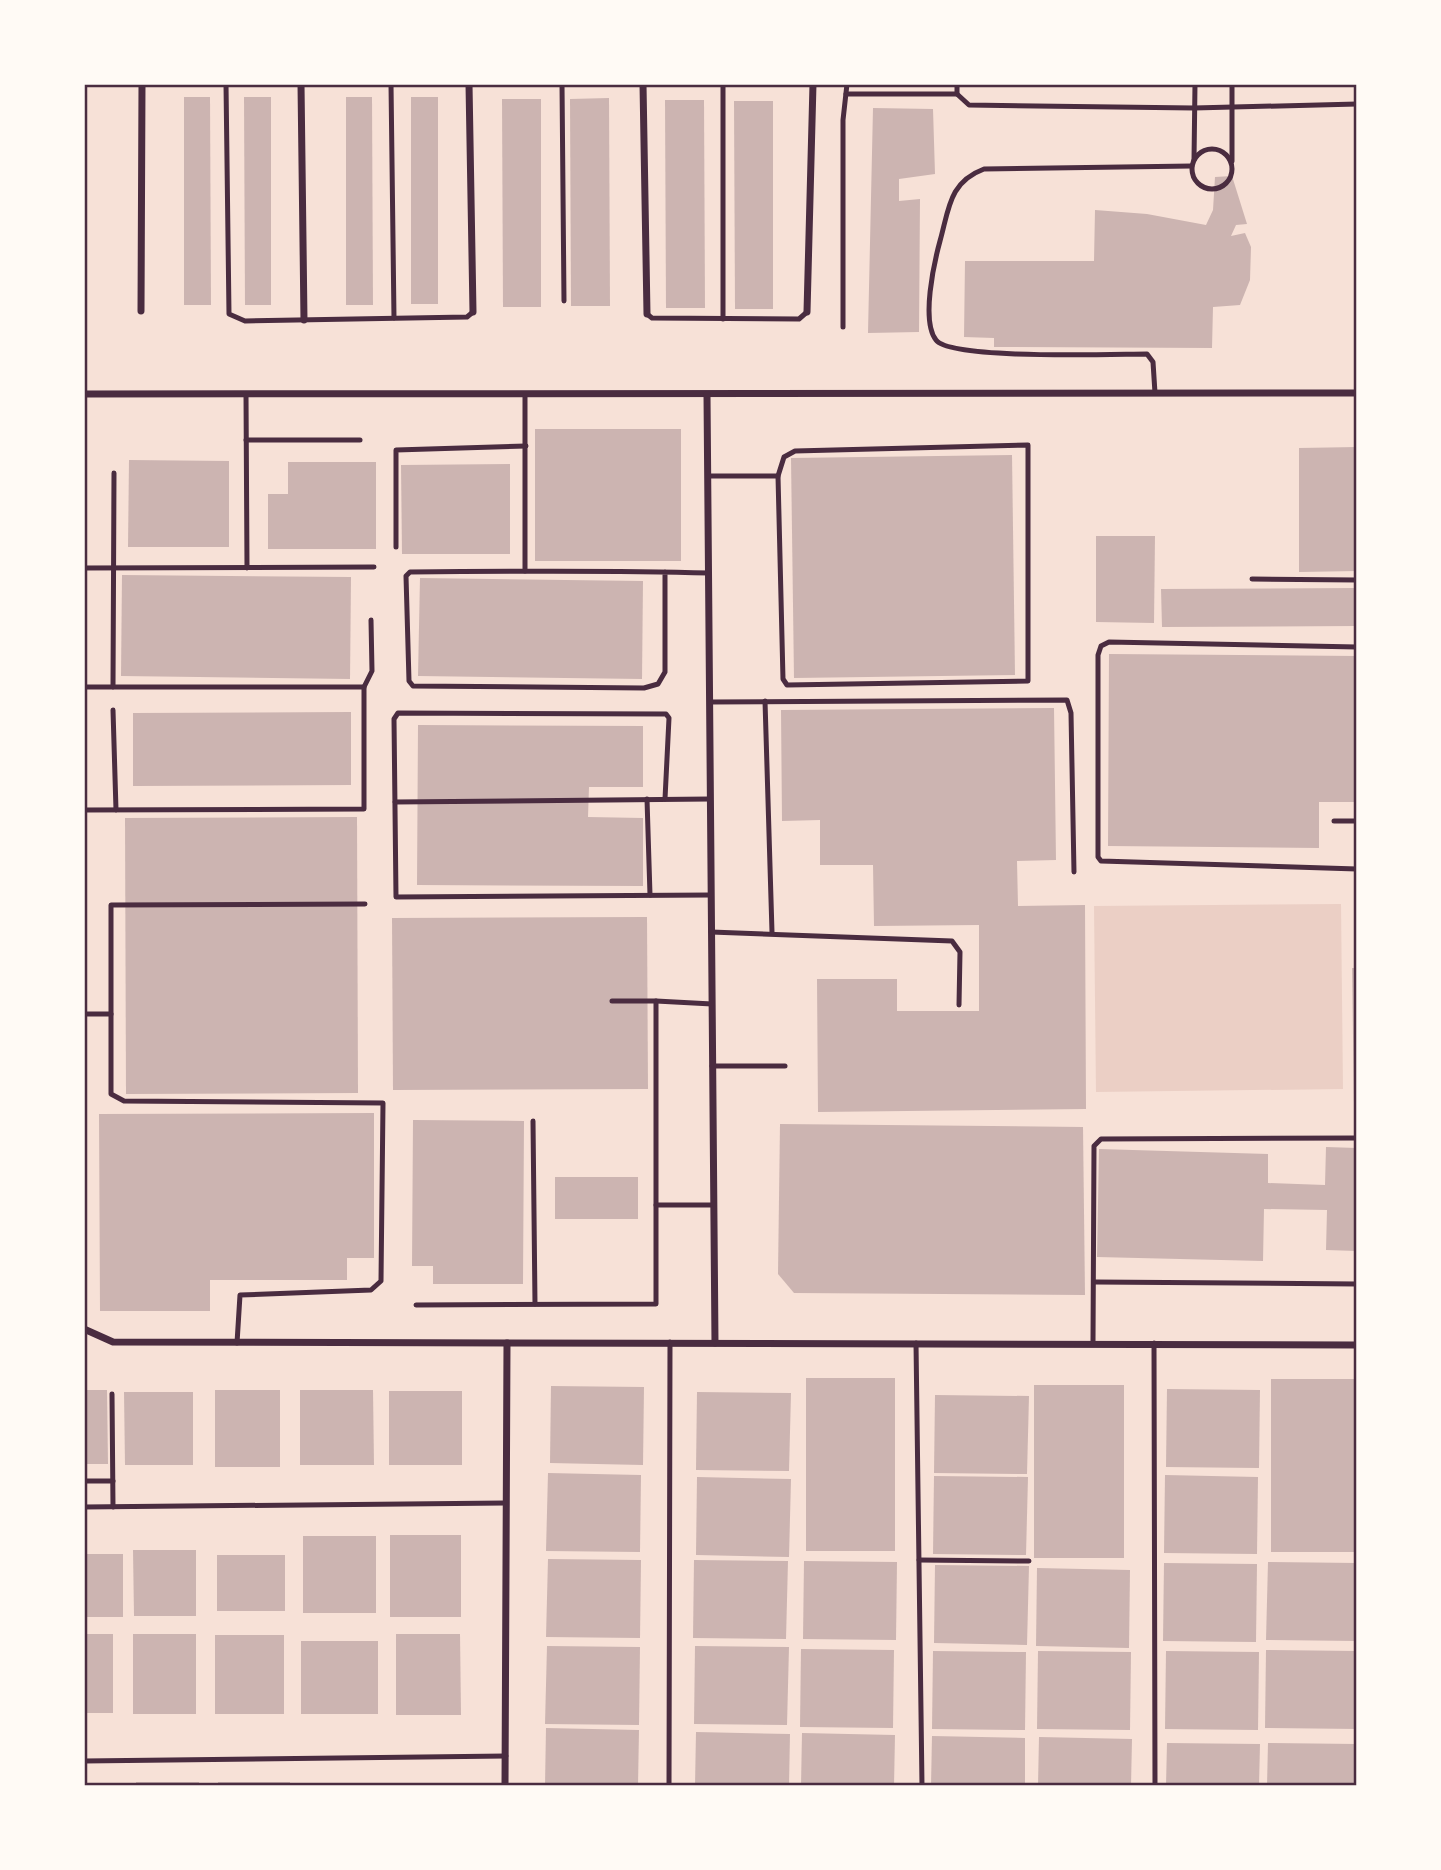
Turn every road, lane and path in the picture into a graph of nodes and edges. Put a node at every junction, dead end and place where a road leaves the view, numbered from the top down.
1 (142, 84) edge
2 (226, 84) edge
3 (302, 84) edge
4 (391, 84) edge
5 (469, 84) edge
6 (562, 84) edge
7 (643, 84) edge
8 (723, 84) edge
9 (813, 84) edge
10 (846, 84) edge
11 (957, 84) edge
12 (1195, 84) edge
13 (1232, 84) edge
14 (846, 94) junction
15 (957, 94) junction
16 (1357, 104) edge
17 (1231, 107) junction
18 (1194, 108) junction
19 (1193, 163) junction
20 (1231, 166) junction
21 (564, 301) dead end
22 (141, 311) dead end
23 (472, 312) joint
24 (807, 312) joint
25 (647, 314) joint
26 (394, 318) junction
27 (723, 319) junction
28 (304, 320) junction
29 (843, 327) dead end
30 (1154, 393) junction
31 (1357, 393) edge
32 (84, 394) edge
33 (246, 394) junction
34 (525, 394) junction
35 (707, 395) junction
36 (246, 440) junction
37 (360, 440) dead end
38 (526, 446) junction
39 (114, 473) dead end
40 (778, 476) junction
41 (708, 477) junction
42 (396, 547) dead end
43 (374, 567) dead end
44 (84, 568) edge
45 (114, 568) junction
46 (247, 568) junction
47 (525, 571) junction
48 (665, 572) junction
49 (709, 573) junction
50 (1252, 579) dead end
51 (1357, 580) edge
52 (371, 620) dead end
53 (1357, 647) edge
54 (84, 687) edge
55 (113, 687) junction
56 (364, 687) junction
57 (765, 701) junction
58 (710, 702) junction
59 (113, 710) dead end
60 (647, 799) junction
61 (665, 799) junction
62 (710, 799) junction
63 (395, 802) junction
64 (84, 810) edge
65 (116, 810) junction
66 (1334, 821) dead end
67 (1357, 821) edge
68 (1357, 869) edge
69 (1074, 872) dead end
70 (650, 895) junction
71 (711, 895) junction
72 (365, 904) dead end
73 (711, 932) junction
74 (772, 933) junction
75 (612, 1000) dead end
76 (656, 1000) junction
77 (712, 1004) junction
78 (959, 1005) dead end
79 (84, 1014) edge
80 (111, 1014) junction
81 (712, 1066) junction
82 (785, 1066) dead end
83 (533, 1121) dead end
84 (1357, 1138) edge
85 (656, 1205) junction
86 (713, 1205) junction
87 (1095, 1282) junction
88 (1357, 1284) edge
89 (535, 1304) junction
90 (416, 1306) dead end
91 (84, 1329) edge
92 (670, 1342) junction
93 (237, 1343) junction
94 (507, 1343) junction
95 (715, 1343) junction
96 (916, 1343) junction
97 (1093, 1343) junction
98 (1154, 1343) junction
99 (1357, 1345) edge
100 (112, 1394) dead end
101 (84, 1481) edge
102 (113, 1481) junction
103 (505, 1503) junction
104 (84, 1507) edge
105 (113, 1507) junction
106 (919, 1560) junction
107 (1029, 1562) dead end
108 (506, 1756) junction
109 (84, 1761) edge
110 (505, 1786) edge
111 (669, 1786) edge
112 (922, 1786) edge
113 (1155, 1786) edge

1 - 22 street
2 - 28 lane
3 - 28 street
4 - 26 lane
5 - 23 street
6 - 21 lane
7 - 25 street
8 - 27 lane
9 - 24 street
10 - 14 lane
11 - 15 lane
12 - 18 lane
13 - 17 lane
14 - 15 lane
14 - 29 lane
15 - 18 lane
16 - 17 lane
17 - 18 lane
17 - 20 lane
18 - 19 lane
19 - 20 lane
19 - 20 lane
19 - 30 lane
23 - 26 lane
24 - 27 lane
25 - 27 lane
26 - 28 lane
30 - 31 street
30 - 35 street
32 - 33 street
33 - 34 street
33 - 36 lane
34 - 35 street
34 - 38 lane
35 - 41 street
36 - 37 lane
36 - 46 lane
38 - 42 lane
38 - 47 lane
39 - 45 lane
40 - 40 lane
40 - 41 lane
41 - 49 street
43 - 46 lane
44 - 45 lane
45 - 46 lane
45 - 55 lane
47 - 48 lane
47 - 48 lane
48 - 49 lane
49 - 58 street
50 - 51 lane
52 - 56 lane
53 - 68 lane
54 - 55 lane
55 - 56 lane
56 - 65 lane
57 - 58 lane
57 - 69 lane
57 - 74 lane
58 - 62 street
59 - 65 lane
60 - 61 lane
60 - 63 lane
60 - 70 lane
61 - 62 lane
61 - 63 lane
62 - 71 street
63 - 70 lane
64 - 65 lane
66 - 67 lane
70 - 71 lane
71 - 73 street
72 - 80 lane
73 - 74 lane
73 - 77 street
74 - 78 lane
75 - 76 lane
76 - 77 lane
76 - 85 lane
77 - 81 street
79 - 80 lane
80 - 93 lane
81 - 82 lane
81 - 86 street
83 - 89 lane
84 - 87 lane
85 - 86 lane
85 - 89 lane
86 - 95 street
87 - 88 lane
87 - 97 lane
89 - 90 lane
91 - 93 street
92 - 94 street
92 - 95 street
92 - 111 lane
93 - 94 street
94 - 103 street
95 - 96 street
96 - 97 street
96 - 106 lane
97 - 98 street
98 - 99 street
98 - 113 lane
100 - 102 lane
101 - 102 lane
102 - 105 lane
103 - 105 lane
103 - 108 street
104 - 105 lane
106 - 107 lane
106 - 112 lane
108 - 109 lane
108 - 110 street

